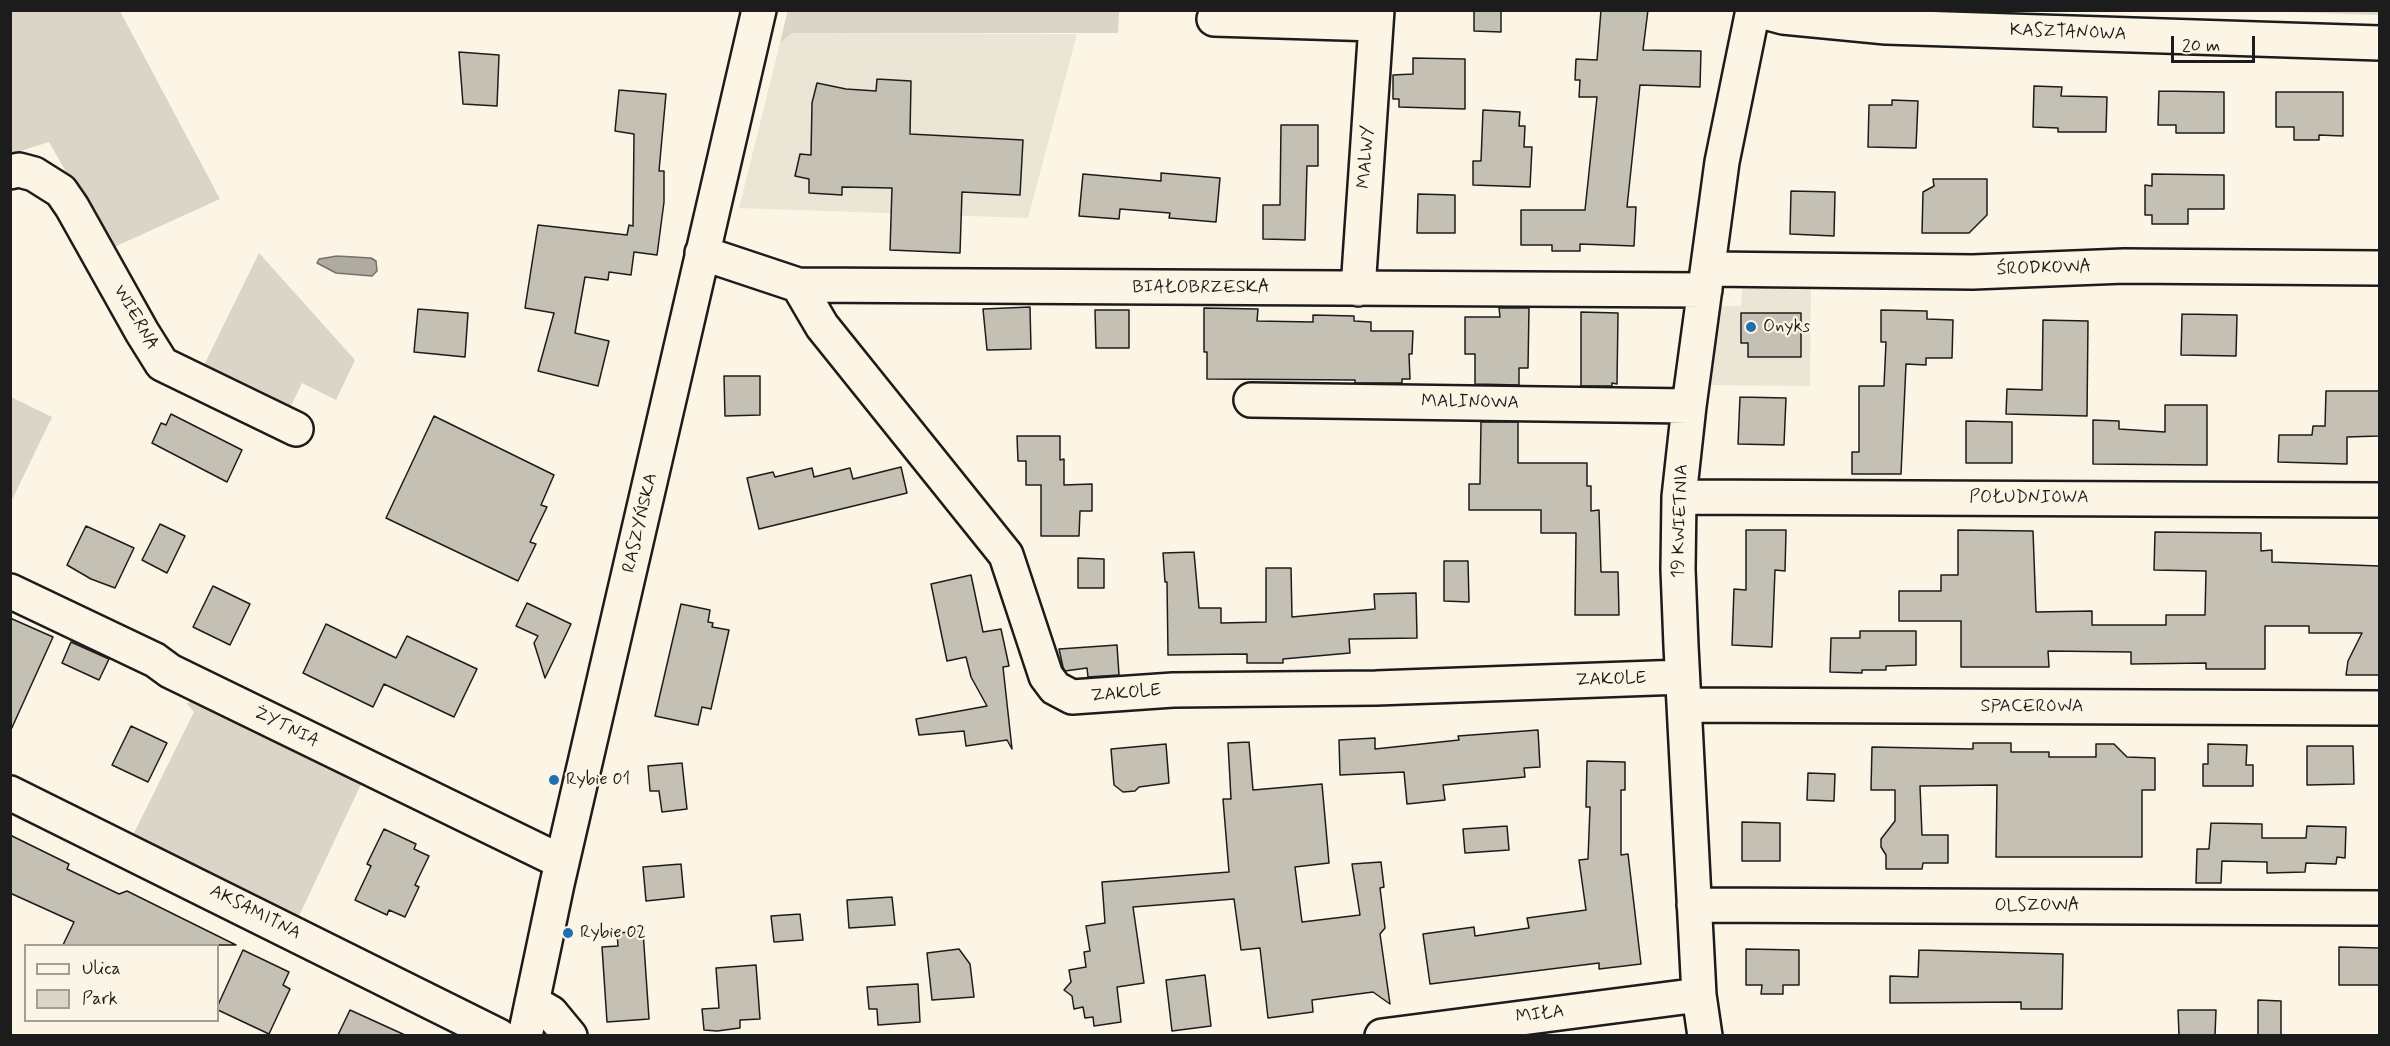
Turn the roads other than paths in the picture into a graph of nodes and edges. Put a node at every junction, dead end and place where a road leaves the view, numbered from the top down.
1 (759, 10) edge
2 (1755, 10) edge
3 (1377, 17) edge
4 (1214, 19) dead end
5 (2379, 44) edge
6 (10, 172) edge
7 (702, 253) junction
8 (2379, 268) edge
9 (1707, 279) junction
10 (798, 285) junction
11 (1358, 289) junction
12 (1251, 400) dead end
13 (1689, 405) junction
14 (296, 429) dead end
15 (1679, 497) junction
16 (2379, 500) edge
17 (10, 591) edge
18 (1683, 691) junction
19 (2379, 708) edge
20 (10, 793) edge
21 (562, 862) junction
22 (1694, 905) junction
23 (2379, 908) edge
24 (1699, 996) junction
25 (532, 1002) junction
26 (499, 1035) edge
27 (525, 1035) edge
28 (570, 1035) edge
29 (1382, 1035) edge
30 (1705, 1035) edge

1 - 7 street, RASZYŃSKA
2 - 5 street, KASZTANOWA
2 - 9 street, 19 KWIETNIA
3 - 4 street, MALWY
3 - 11 street, MALWY
6 - 14 street, WIERNA
7 - 10 street, BIAŁOBRZESKA
7 - 21 street, RASZYŃSKA
8 - 9 street, ŚRODKOWA
9 - 11 street, BIAŁOBRZESKA
9 - 13 street, 19 KWIETNIA
10 - 11 street, BIAŁOBRZESKA
10 - 18 street, ZAKOLE
12 - 13 street, MALINOWA
13 - 15 street, 19 KWIETNIA
15 - 16 street, POŁUDNIOWA
15 - 18 street, 19 KWIETNIA
17 - 21 street, ŻYTNIA
18 - 19 street, SPACEROWA
18 - 22 street, 19 KWIETNIA
20 - 26 street, AKSAMITNA
21 - 25 street, RASZYŃSKA
22 - 23 street, OLSZOWA
22 - 24 street, 19 KWIETNIA
24 - 29 street, MIŁA
24 - 30 street, 19 KWIETNIA
25 - 27 street, RASZYŃSKA
25 - 28 street

